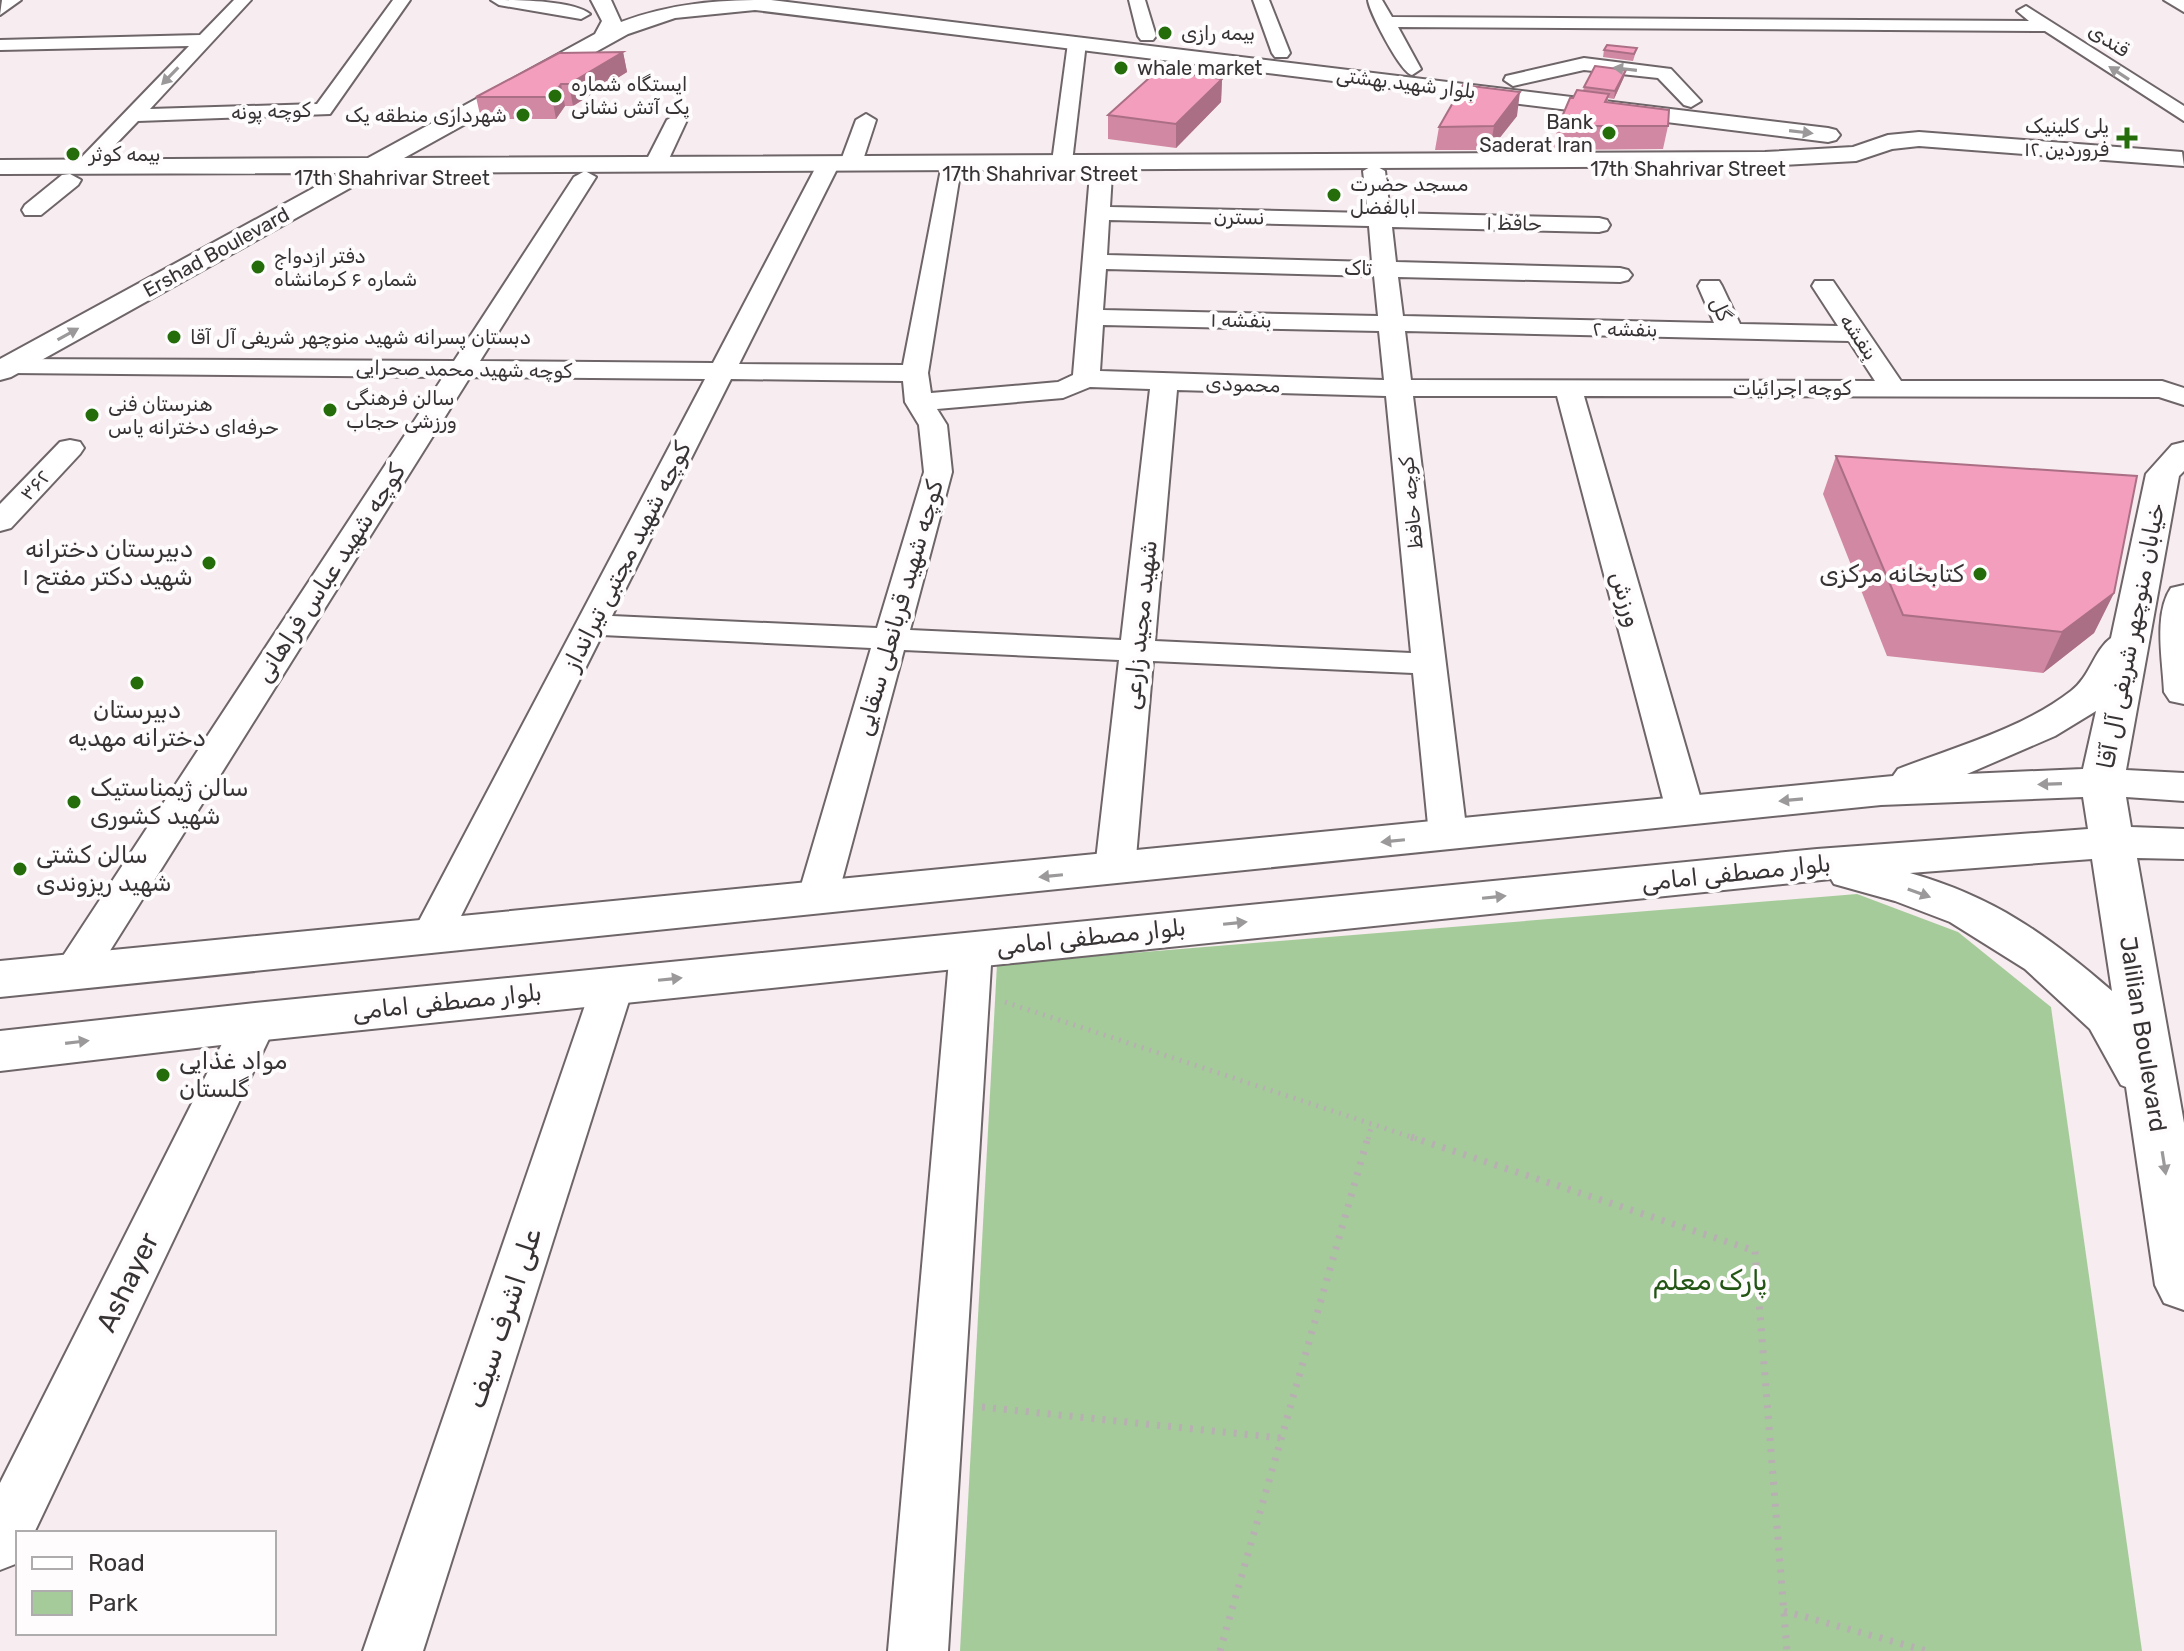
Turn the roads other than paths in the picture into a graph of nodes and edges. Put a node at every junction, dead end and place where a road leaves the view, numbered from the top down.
1 (13, 0) edge
2 (243, 0) edge
3 (402, 0) edge
4 (499, 0) edge
5 (723, 0) edge
6 (847, 0) edge
7 (1137, 0) edge
8 (1261, 0) edge
9 (1373, 0) edge
10 (2012, 0) edge
11 (2172, 0) edge
12 (584, 5) edge
13 (767, 5) junction
14 (2184, 7) edge
15 (1749, 8) dead end
16 (1876, 8) dead end
17 (0, 10) edge
18 (1385, 22) junction
19 (1764, 23) junction
20 (1895, 24) junction
21 (2047, 26) junction
22 (1147, 36) junction
23 (603, 38) junction
24 (204, 40) junction
25 (1077, 43) junction
26 (0, 45) edge
27 (1281, 53) junction
28 (1412, 69) junction
29 (487, 84) junction
30 (514, 88) junction
31 (133, 115) junction
32 (2184, 115) edge
33 (677, 120) dead end
34 (866, 120) dead end
35 (1849, 120) dead end
36 (1731, 123) junction
37 (435, 132) junction
38 (1884, 133) junction
39 (1765, 159) junction
40 (1062, 162) junction
41 (656, 163) junction
42 (455, 164) junction
43 (375, 165) junction
44 (2183, 166) edge
45 (0, 167) edge
46 (835, 167) junction
47 (2080, 167) junction
48 (1891, 168) dead end
49 (1985, 168) dead end
50 (344, 171) junction
51 (1374, 171) junction
52 (76, 173) junction
53 (949, 174) junction
54 (1101, 174) junction
55 (585, 177) junction
56 (227, 179) junction
57 (311, 179) junction
58 (0, 180) edge
59 (259, 199) junction
60 (33, 210) dead end
61 (1098, 213) junction
62 (1380, 220) junction
63 (1599, 225) dead end
64 (1095, 262) junction
65 (1385, 269) junction
66 (1620, 275) dead end
67 (1710, 286) dead end
68 (1824, 286) dead end
69 (1091, 317) junction
70 (1391, 324) junction
71 (1731, 332) junction
72 (1858, 334) junction
73 (4, 361) edge
74 (461, 369) junction
75 (722, 372) junction
76 (1086, 379) junction
77 (1164, 381) junction
78 (917, 388) junction
79 (1399, 388) junction
80 (1568, 388) junction
81 (1893, 388) junction
82 (2184, 397) edge
83 (70, 448) dead end
84 (2184, 452) edge
85 (0, 522) edge
86 (2183, 613) edge
87 (592, 625) junction
88 (2133, 627) junction
89 (890, 639) junction
90 (1138, 650) junction
91 (1429, 664) junction
92 (2184, 692) edge
93 (2102, 782) junction
94 (2184, 787) edge
95 (1881, 791) junction
96 (1685, 810) junction
97 (1448, 835) junction
98 (2112, 842) junction
99 (2184, 844) edge
100 (1817, 865) junction
101 (1115, 869) junction
102 (817, 899) junction
103 (430, 938) junction
104 (969, 969) junction
105 (76, 970) junction
106 (0, 979) edge
107 (613, 985) junction
108 (255, 1022) junction
109 (0, 1051) edge
110 (2153, 1097) junction
111 (2184, 1285) edge
112 (0, 1542) edge
113 (393, 1651) edge
114 (918, 1651) edge

1 - 17 street
2 - 24 street
3 - 31 street, کوچه پونه
4 - 12 street
5 - 13 main road, بلوار شهید بهشتی
6 - 22 main road, بلوار شهید بهشتی
7 - 22 street
8 - 27 street
9 - 18 street
10 - 21 street, قندی
11 - 14 street
12 - 23 main road
12 - 29 main road, Ershad Boulevard
13 - 23 main road, Ershad Boulevard
13 - 25 main road, بلوار شهید بهشتی
15 - 19 street
16 - 20 street
18 - 19 street
18 - 28 street
19 - 20 street
20 - 21 street
32 -> 21 street, قندی
22 - 27 main road, بلوار شهید بهشتی
23 - 30 main road, Ershad Boulevard
24 - 26 street
24 -> 31 street
25 - 36 main road, بلوار شهید بهشتی
25 - 40 street
27 - 28 main road, بلوار شهید بهشتی
35 -> 28 main road, بلوار شهید بهشتی
29 - 30 main road
29 - 50 main road, Ershad Boulevard
30 - 37 main road, Ershad Boulevard
31 - 52 street
33 - 41 street
34 - 46 street, کوچه شهید مجتبی تیرانداز
36 -> 38 main road, بلوار شهید بهشتی
36 - 39 main road
37 - 42 main road
37 - 43 main road, Ershad Boulevard
38 - 39 main road, 17th Shahrivar Street
38 - 44 main road
38 - 47 main road, بلوار شهید بهشتی
39 - 40 main road, 17th Shahrivar Street
40 - 46 main road, 17th Shahrivar Street
41 - 42 main road, 17th Shahrivar Street
41 - 46 main road, 17th Shahrivar Street
42 - 43 main road, 17th Shahrivar Street
43 - 50 main road, Ershad Boulevard
44 - 47 main road, بلوار شهید بهشتی
45 - 52 main road, 17th Shahrivar Street
46 - 53 main road, 17th Shahrivar Street
46 - 55 main road, 17th Shahrivar Street
46 - 75 street, کوچه شهید مجتبی تیرانداز
47 - 49 main road
48 - 51 main road, 17th Shahrivar Street
50 - 52 main road, 17th Shahrivar Street
50 - 55 main road, 17th Shahrivar Street
50 - 57 main road, Ershad Boulevard
73 -> 50 main road, Ershad Boulevard
51 - 54 main road, 17th Shahrivar Street
51 - 62 street, کوچه حافظ
52 - 56 main road, 17th Shahrivar Street
52 - 58 main road, 17th Shahrivar Street
52 - 60 street
53 - 54 main road, 17th Shahrivar Street
53 - 78 street
54 - 61 street
55 - 74 street, کوچه شهید عباس فراهانی
56 - 57 main road, 17th Shahrivar Street
56 - 59 main road
57 - 59 main road, Ershad Boulevard
59 - 73 main road, Ershad Boulevard
61 - 62 street, نسترن
61 - 64 street
62 - 63 street, حافظ ۱
62 - 65 street, کوچه حافظ
64 - 65 street, تاک
64 - 69 street
65 - 66 street, تاک
65 - 70 street, کوچه حافظ
67 - 71 street, گل
68 - 72 street, بنفشه
69 - 70 street, بنفشه ۱
69 - 76 street
70 - 71 street, بنفشه ۲
70 - 79 street, کوچه حافظ
71 - 72 street, بنفشه ۲
72 - 81 street, بنفشه
73 - 74 street, کوچه شهید محمد صحرایی
74 - 75 street, کوچه شهید محمد صحرایی
74 - 105 street, کوچه شهید عباس فراهانی
75 - 78 street, کوچه شهید محمد صحرایی
75 - 87 street, کوچه شهید مجتبی تیرانداز
76 - 77 street, محمودی
76 - 78 street, کوچه شهید محمد صحرایی
77 - 79 street, محمودی
77 - 90 street, شهید مجید زارعی
78 - 89 street, کوچه شهید قربانعلی سقایی
79 - 80 street, کوچه اجرائیات
79 - 91 street, کوچه حافظ
80 - 81 street, کوچه اجرائیات
80 - 96 street, ورزش
81 - 82 street, کوچه اجرائیات
83 - 85 street, ۳۶۲
84 - 88 main road, خیابان منوچهر شریفی آل آقا
86 - 92 main road, خیابان منوچهر شریفی آل آقا
87 - 89 street
87 - 103 street, کوچه شهید مجتبی تیرانداز
88 - 93 main road, خیابان منوچهر شریفی آل آقا
88 - 95 main road
89 - 90 street
89 - 102 street, کوچه شهید قربانعلی سقایی
90 - 91 street
90 - 101 street, شهید مجید زارعی
91 - 97 street, کوچه حافظ
93 - 94 main road
93 -> 95 main road
93 - 98 main road, Jalilian Boulevard
95 -> 96 main road
96 - 97 main road
97 -> 101 main road
98 - 99 main road, بلوار مصطفی امامی
98 - 100 main road, بلوار مصطفی امامی
98 - 110 main road, Jalilian Boulevard
104 -> 100 main road, بلوار مصطفی امامی
100 -> 110 main road
101 -> 102 main road
102 - 103 main road
103 - 105 main road
107 -> 104 main road, بلوار مصطفی امامی
104 - 114 street
105 - 106 main road
107 - 108 main road, بلوار مصطفی امامی
107 - 113 street, علی اشرف سیف
109 -> 108 main road, بلوار مصطفی امامی
108 - 112 street, Ashayer
110 -> 111 main road, Jalilian Boulevard

